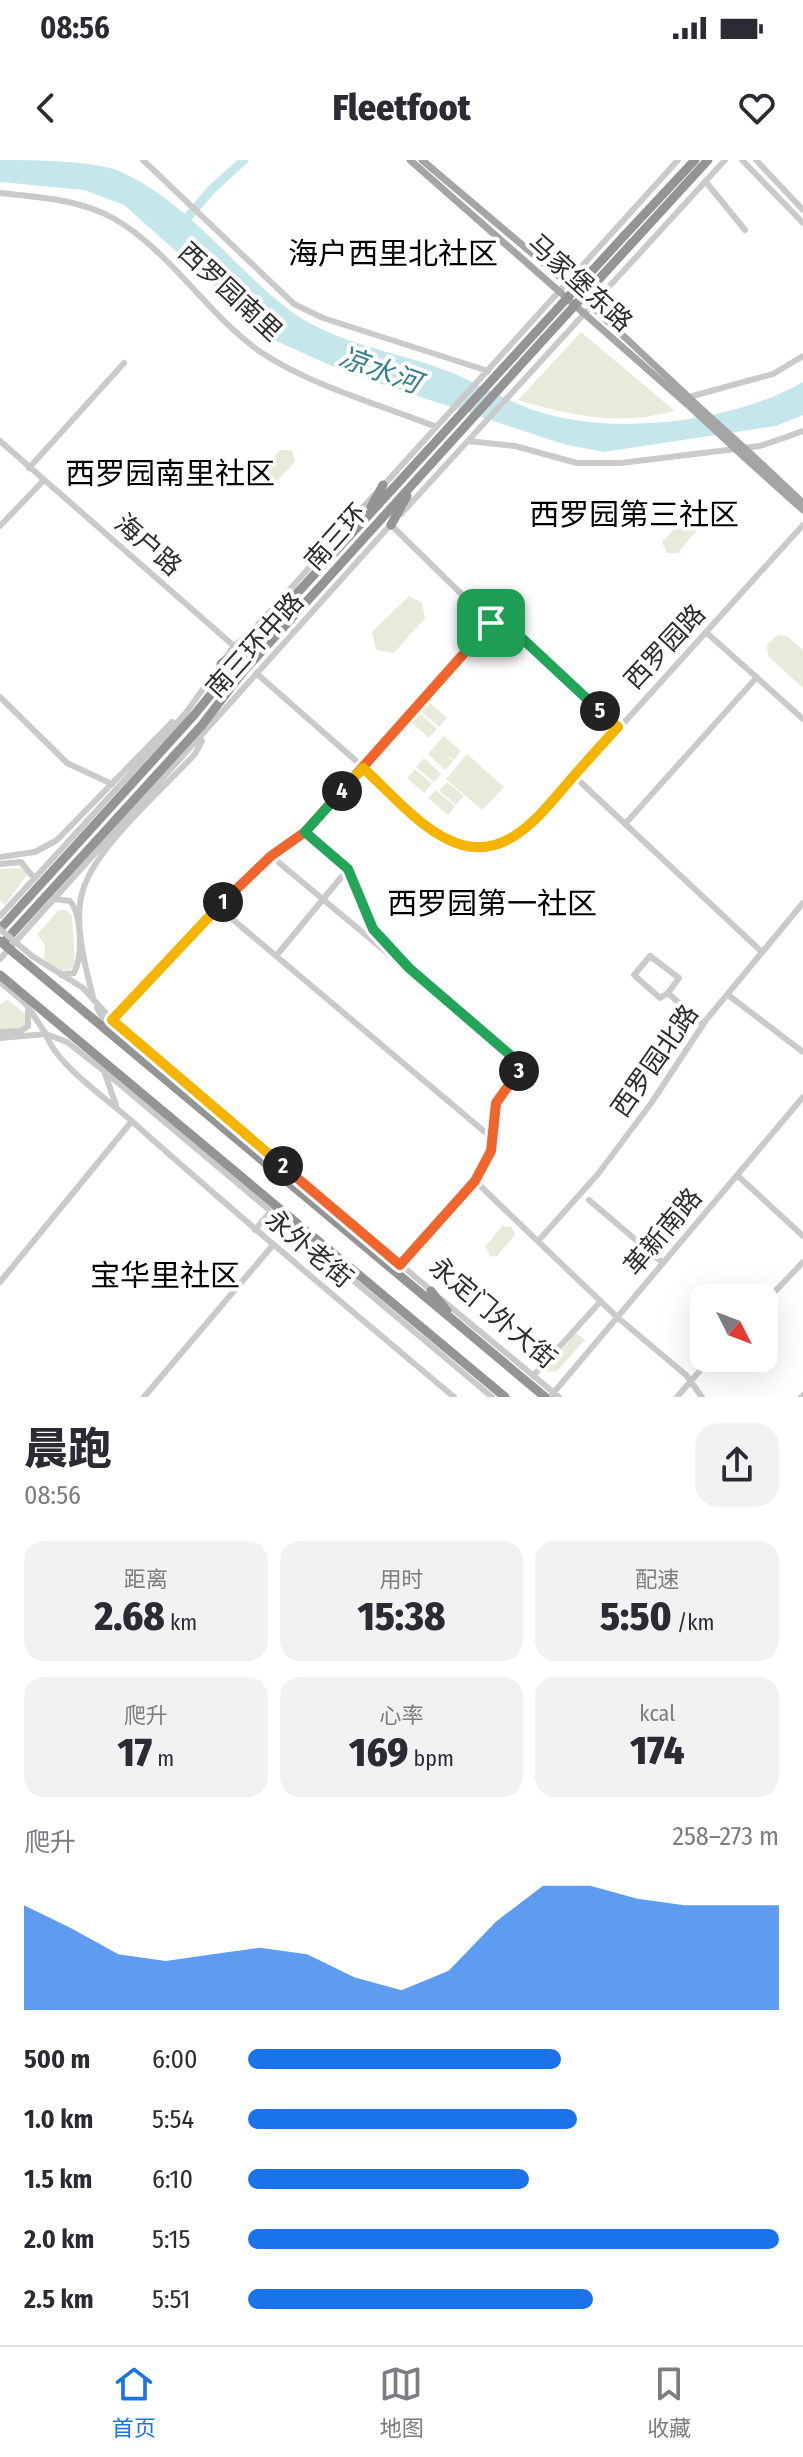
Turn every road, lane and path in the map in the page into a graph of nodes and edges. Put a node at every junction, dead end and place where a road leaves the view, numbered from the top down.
1 (143, 160) edge
2 (410, 160) edge
3 (422, 160) edge
4 (678, 160) edge
5 (708, 160) edge
6 (718, 160) edge
7 (725, 160) edge
8 (742, 160) edge
9 (756, 160) edge
10 (697, 165) edge
11 (706, 182) junction
12 (0, 193) edge
13 (803, 210) edge
14 (803, 223) edge
15 (745, 230) dead end
16 (567, 283) junction
17 (560, 290) junction
18 (591, 307) junction
19 (585, 314) junction
20 (535, 318) junction
21 (560, 340) junction
22 (803, 356) edge
23 (124, 363) dead end
24 (497, 377) junction
25 (688, 401) junction
26 (454, 423) junction
27 (436, 427) junction
28 (803, 431) edge
29 (0, 441) edge
30 (468, 441) junction
31 (748, 457) junction
32 (29, 468) junction
33 (43, 481) junction
34 (415, 481) junction
35 (383, 485) junction
36 (803, 503) edge
37 (803, 510) edge
38 (391, 525) junction
39 (803, 525) edge
40 (0, 526) edge
41 (359, 527) junction
42 (491, 623) junction
43 (707, 633) junction
44 (258, 636) junction
45 (234, 646) junction
46 (221, 664) junction
47 (256, 673) junction
48 (757, 677) junction
49 (202, 690) junction
50 (0, 697) edge
51 (185, 714) junction
52 (220, 714) joint
53 (803, 719) edge
54 (206, 726) junction
55 (618, 727) junction
56 (182, 728) junction
57 (363, 768) junction
58 (574, 776) junction
59 (112, 784) junction
60 (625, 824) junction
61 (305, 832) junction
62 (271, 856) junction
63 (0, 857) edge
64 (0, 864) edge
65 (348, 869) junction
66 (34, 878) junction
67 (55, 899) junction
68 (323, 899) junction
69 (803, 903) edge
70 (218, 907) junction
71 (0, 916) edge
72 (0, 929) edge
73 (0, 944) edge
74 (762, 952) junction
75 (276, 956) junction
76 (0, 959) edge
77 (28, 959) junction
78 (409, 968) junction
79 (0, 975) edge
80 (59, 975) junction
81 (7, 986) edge
82 (668, 993) junction
83 (728, 995) junction
84 (95, 1003) junction
85 (26, 1004) junction
86 (112, 1020) junction
87 (703, 1025) junction
88 (46, 1034) junction
89 (0, 1035) edge
90 (113, 1036) junction
91 (803, 1052) edge
92 (154, 1070) junction
93 (104, 1071) junction
94 (194, 1089) junction
95 (803, 1097) edge
96 (117, 1108) junction
97 (217, 1109) junction
98 (132, 1121) junction
99 (492, 1138) junction
100 (236, 1139) junction
101 (737, 1175) junction
102 (475, 1181) junction
103 (589, 1200) dead end
104 (272, 1210) junction
105 (255, 1230) junction
106 (803, 1236) edge
107 (539, 1240) junction
108 (273, 1245) junction
109 (803, 1262) edge
110 (663, 1263) junction
111 (400, 1265) junction
112 (0, 1282) edge
113 (778, 1288) edge
114 (431, 1291) junction
115 (601, 1301) junction
116 (617, 1317) junction
117 (459, 1326) junction
118 (511, 1358) junction
119 (698, 1372) edge
120 (533, 1376) junction
121 (521, 1377) junction
122 (690, 1381) junction
123 (552, 1396) edge
124 (144, 1397) edge
125 (454, 1397) edge
126 (492, 1397) edge
127 (505, 1397) edge
128 (677, 1397) edge
129 (702, 1397) edge

1 - 24 street
2 - 17 main road, 马家堡东路
3 - 16 main road, 马家堡东路
4 - 16 street
5 - 10 highway, 南三环
6 - 10 highway
7 - 11 street, 南三环中路
8 - 14 street
9 - 13 street
10 - 24 highway, 南三环, bridge
11 - 15 street
11 - 18 street, 南三环中路
12 - 27 street, 西罗园南里
16 - 17 street
16 - 18 main road, 马家堡东路
17 - 19 main road, 马家堡东路
17 - 20 street
18 - 19 street, 南三环中路
18 - 25 main road, 马家堡东路
19 - 21 street, 南三环中路
19 - 25 main road, 马家堡东路
20 - 21 street
20 - 24 street
21 - 30 street, 南三环中路
22 - 25 street
23 - 32 street
24 - 26 highway, 南三环
25 - 31 main road, bridge
25 - 31 main road, 马家堡东路, bridge
26 - 27 street, 南三环中路
26 - 34 highway, 南三环
26 - 41 highway, 南三环
27 - 35 street, 南三环中路
28 - 30 street
29 - 32 street, 海户路
30 - 38 street, 南三环中路
31 - 36 main road
31 - 37 main road
32 - 33 street, 海户路
33 - 40 street
33 - 45 street, 海户路
34 - 38 highway
34 - 54 highway, 南三环
35 - 41 highway
35 - 45 street, 南三环中路
38 - 42 street
38 - 47 street, 南三环中路
39 - 43 street, 西罗园路
41 - 44 highway, 南三环
42 - 55 street
42 - 57 street
43 - 48 street
43 - 55 street, 西罗园路
44 - 46 highway
44 - 56 highway, 南三环
45 - 46 street, 南三环中路
46 - 49 street, 南三环中路
47 - 52 street, 南三环中路
47 - 57 street, 西罗园路
48 - 53 street
48 - 60 street
49 - 51 street, 南三环中路
49 - 59 street
50 - 59 street
51 - 56 highway
51 - 66 street, 南三环中路
52 - 54 highway
54 - 67 street, 南三环中路
54 - 73 highway, 南三环
54 - 84 street
55 - 58 street, 西罗园路
56 - 72 highway, 南三环
57 - 58 street, 西罗园路
57 - 61 street
58 - 60 street
59 - 63 street
60 - 74 street
61 - 62 street
61 - 65 street
62 - 68 street
62 - 70 street
64 - 66 street
65 - 68 street
65 - 78 street
66 - 71 street, 南三环中路
67 - 76 street, 南三环中路
67 - 80 street
68 - 75 street
68 - 78 street
69 - 74 street, 西罗园北路
70 - 75 street
70 - 86 street
72 - 77 street, bridge
73 - 77 highway, bridge
74 - 83 street, 西罗园北路
75 - 99 street
77 - 80 street, 永定门外大街
77 - 90 highway, 永定门外大街
78 - 99 street
79 - 81 highway
80 - 84 street, 永定门外大街
81 - 85 street
81 - 127 highway
82 - 82 street
82 - 87 street
83 - 87 street, 西罗园北路
83 - 91 street
84 - 86 street, 永定门外大街
84 - 90 street
85 - 88 street
85 - 89 street
86 - 94 street, 永定门外大街
87 - 107 street, 西罗园北路
88 - 89 street
88 - 93 street
88 - 96 street, 永外老街
90 - 92 highway, 永定门外大街
92 - 94 highway
92 - 100 highway, 永定门外大街
93 - 96 street
93 - 104 street
94 - 97 street, 永定门外大街
95 - 101 street, 革新南路
96 - 98 street, 永外老街
97 - 100 highway
97 - 111 street, 永定门外大街
98 - 105 street, 永外老街
98 - 112 street
99 - 102 street
100 - 117 highway, 永定门外大街
101 - 106 street
101 - 110 street, 革新南路
102 - 107 street
102 - 111 street
103 - 110 street
104 - 105 street
104 - 126 street
105 - 108 street, 永外老街
107 - 115 street
108 - 124 street
108 - 125 street, 永外老街
109 - 113 street
110 - 116 street, 革新南路
111 - 114 street, 永定门外大街
114 - 117 highway
114 - 118 street, 永定门外大街
115 - 116 street
115 - 120 street
116 - 122 street
116 - 123 street, 革新南路
117 - 121 highway, 永定门外大街
118 - 120 street, 永定门外大街
118 - 121 highway
119 - 122 street
120 - 123 street, 永定门外大街
121 - 123 highway, 永定门外大街
122 - 128 street
122 - 129 street

